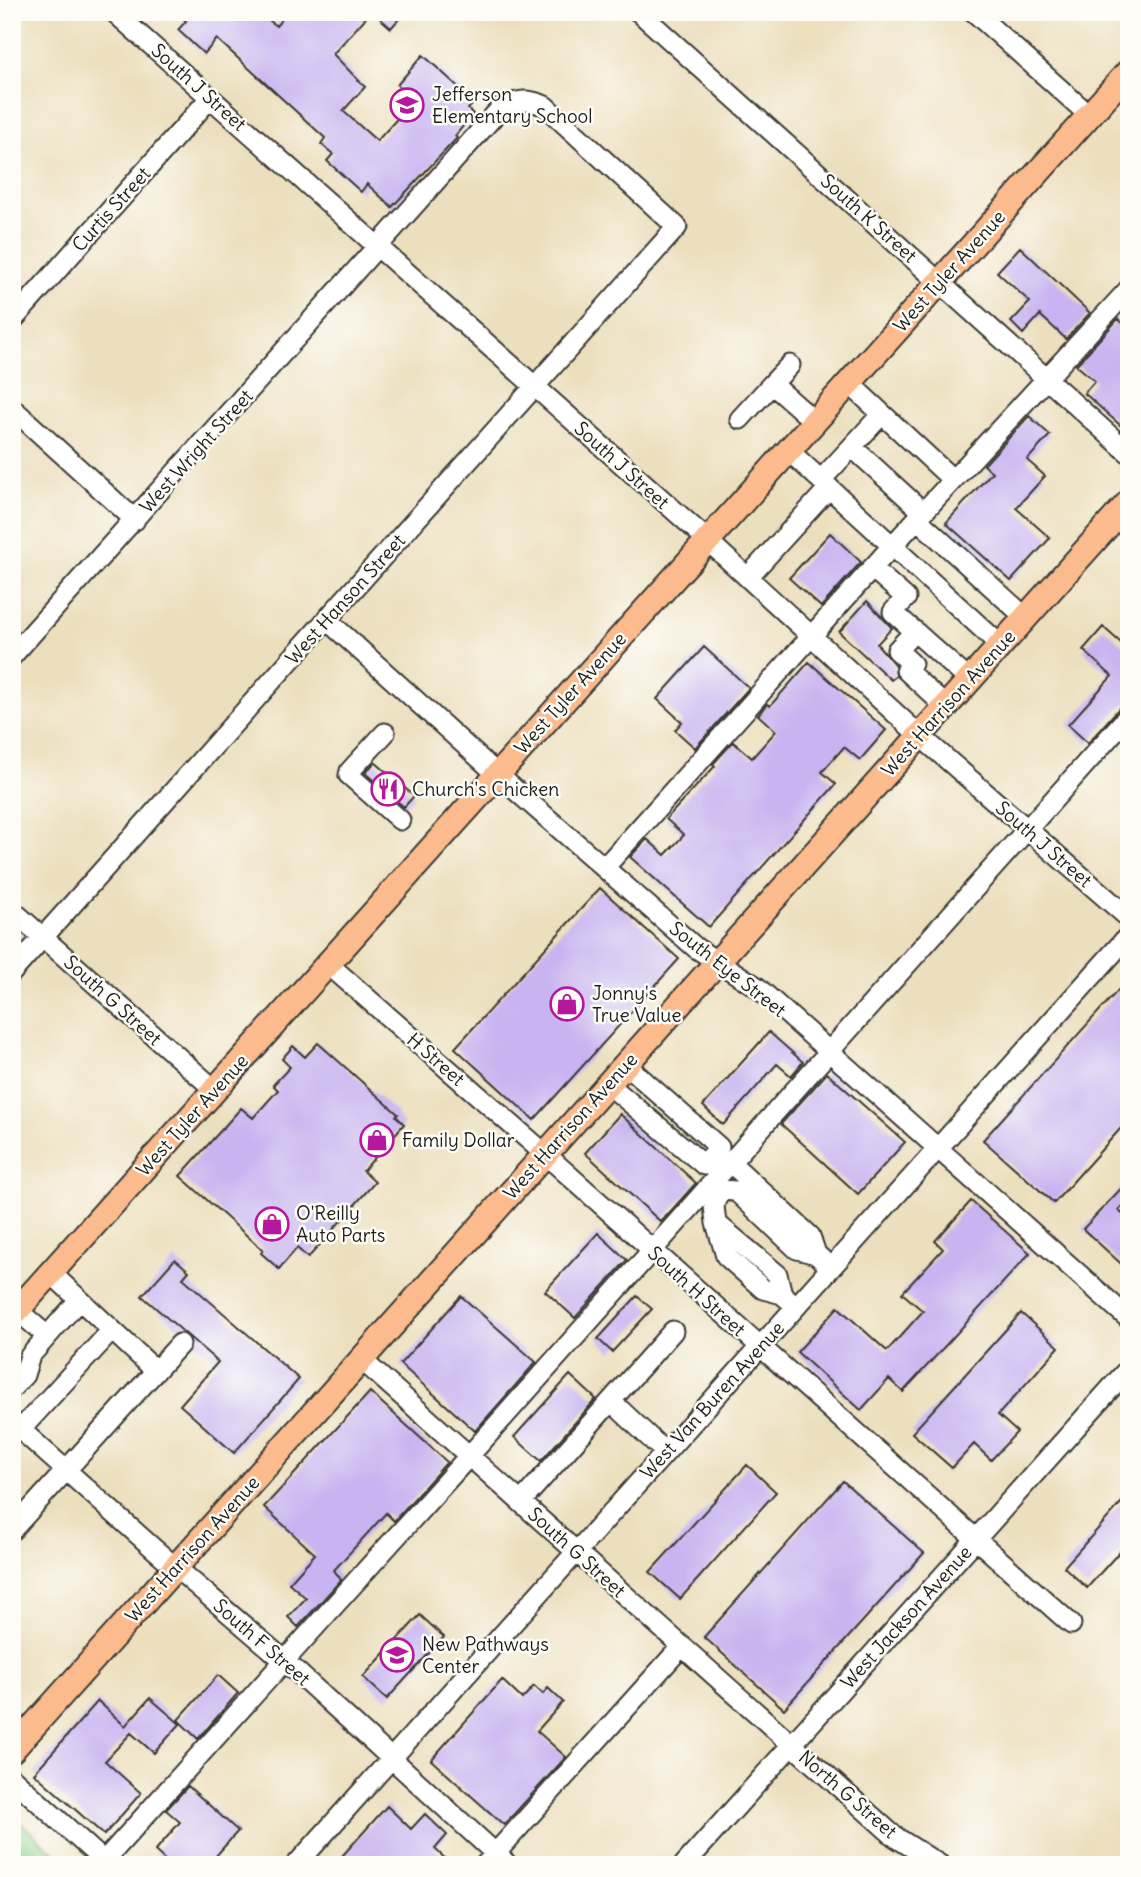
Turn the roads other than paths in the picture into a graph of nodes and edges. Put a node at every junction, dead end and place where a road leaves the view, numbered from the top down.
1 (114, 12) edge
2 (639, 12) edge
3 (974, 12) edge
4 (1129, 71) edge
5 (210, 98) junction
6 (1089, 115) junction
7 (677, 227) joint
8 (379, 246) junction
9 (940, 281) junction
10 (1129, 289) edge
11 (12, 321) edge
12 (790, 365) dead end
13 (1047, 379) junction
14 (849, 383) junction
15 (772, 384) junction
16 (534, 386) junction
17 (12, 408) edge
18 (882, 414) junction
19 (740, 419) dead end
20 (814, 421) junction
21 (852, 447) junction
22 (788, 450) junction
23 (1129, 453) edge
24 (953, 480) junction
25 (825, 484) junction
26 (1129, 502) edge
27 (920, 515) junction
28 (135, 520) junction
29 (707, 541) junction
30 (893, 545) junction
31 (872, 568) junction
32 (748, 578) junction
33 (1025, 617) junction
34 (327, 620) junction
35 (915, 631) junction
36 (812, 636) junction
37 (1000, 645) junction
38 (12, 656) edge
39 (969, 680) junction
40 (945, 706) junction
41 (1129, 715) edge
42 (385, 733) dead end
43 (919, 735) junction
44 (497, 774) junction
45 (400, 820) dead end
46 (1028, 830) junction
47 (604, 868) junction
48 (12, 910) edge
49 (1129, 918) edge
50 (1129, 935) edge
51 (43, 937) junction
52 (718, 960) junction
53 (328, 964) junction
54 (12, 972) edge
55 (829, 1052) junction
56 (625, 1064) junction
57 (608, 1084) junction
58 (215, 1090) junction
59 (937, 1149) junction
60 (545, 1154) junction
61 (724, 1161) junction
62 (715, 1187) junction
63 (653, 1251) junction
64 (823, 1261) junction
65 (51, 1273) junction
66 (79, 1300) junction
67 (789, 1300) junction
68 (15, 1313) edge
69 (1129, 1319) edge
70 (112, 1330) junction
71 (673, 1331) dead end
72 (47, 1336) junction
73 (180, 1344) dead end
74 (759, 1347) junction
75 (362, 1360) junction
76 (1129, 1368) edge
77 (156, 1371) junction
78 (12, 1388) edge
79 (611, 1401) junction
80 (17, 1426) edge
81 (665, 1452) junction
82 (469, 1457) junction
83 (66, 1470) junction
84 (521, 1502) junction
85 (12, 1530) edge
86 (975, 1540) junction
87 (576, 1552) junction
88 (176, 1567) junction
89 (1071, 1624) dead end
90 (682, 1646) junction
91 (286, 1662) junction
92 (792, 1745) junction
93 (12, 1750) edge
94 (393, 1758) junction
95 (12, 1779) edge
96 (496, 1861) edge
97 (106, 1863) edge
98 (296, 1865) edge
99 (684, 1865) edge
100 (940, 1865) edge

1 - 5 street, South J Street
2 - 9 street, South K Street
3 - 6 street
4 - 6 main road, West Tyler Avenue
5 - 8 street, South J Street
5 - 11 street, Curtis Street
6 - 9 main road, West Tyler Avenue
7 - 8 street, West Wright Street
7 - 16 street, West Hanson Street
8 - 16 street, South J Street
8 - 28 street, West Wright Street
9 - 13 street, South K Street
9 - 14 main road, West Tyler Avenue
10 - 13 street
12 - 15 street
13 - 23 street, South K Street
13 - 24 street
14 - 18 street
14 - 20 main road, West Tyler Avenue
15 - 19 street
15 - 20 street
16 - 29 street, South J Street
16 - 34 street, West Hanson Street
17 - 28 street
18 - 21 street
18 - 24 street
20 - 22 main road, West Tyler Avenue
21 - 25 street
21 - 27 street
22 - 25 street
22 - 29 main road, West Tyler Avenue
24 - 27 street
25 - 30 street
25 - 32 street
26 - 33 main road, West Harrison Avenue
27 - 30 street
27 - 33 street
28 - 38 street, West Wright Street
29 - 32 street, South J Street
29 - 44 main road, West Tyler Avenue
30 - 31 street
30 - 37 street
31 - 35 street
31 - 36 street
32 - 36 street, South J Street
33 - 37 main road, West Harrison Avenue
34 - 44 street, South Eye Street
34 - 51 street, West Hanson Street
35 - 39 street
35 - 40 street
36 - 43 street, South J Street
36 - 47 street
37 - 39 main road, West Harrison Avenue
39 - 40 main road, West Harrison Avenue
40 - 43 main road, West Harrison Avenue
41 - 46 street
42 - 45 street
43 - 46 street, South J Street
43 - 52 main road, West Harrison Avenue
44 - 47 street, South Eye Street
44 - 53 main road, West Tyler Avenue
46 - 49 street, South J Street
46 - 55 street
47 - 52 street, South Eye Street
48 - 51 street, South G Street
50 - 59 street, West Van Buren Avenue
51 - 54 street, West Hanson Street
51 - 58 street, South G Street
52 - 55 street, South Eye Street
52 - 56 main road, West Harrison Avenue
53 - 58 main road, West Tyler Avenue
53 - 60 street, H Street
55 - 59 street, South Eye Street
55 - 61 street
56 - 57 main road, West Harrison Avenue
56 - 61 street
57 - 60 main road, West Harrison Avenue
57 - 61 street
58 - 65 main road, West Tyler Avenue
59 - 64 street, West Van Buren Avenue
59 - 69 street, South Eye Street
60 - 63 street, South H Street
60 - 75 main road, West Harrison Avenue
61 - 62 street
61 - 64 street
62 - 63 street
62 - 64 street
62 - 67 street
63 - 74 street, South H Street
63 - 82 street
64 - 67 street, West Van Buren Avenue
65 - 66 street
65 - 68 main road, West Tyler Avenue
66 - 70 street
66 - 72 street
67 - 74 street, West Van Buren Avenue
68 - 72 street
70 - 77 street
70 - 80 street
71 - 79 street
72 - 78 street
73 - 77 street
74 - 81 street, West Van Buren Avenue
74 - 86 street, South H Street
75 - 82 street, South G Street
75 - 88 main road, West Harrison Avenue
76 - 86 street, West Jackson Avenue
77 - 83 street
79 - 81 street
79 - 84 street
80 - 83 street, South F Street
81 - 87 street, West Van Buren Avenue
82 - 84 street, South G Street
82 - 91 street
83 - 85 street
83 - 88 street, South F Street
84 - 87 street, South G Street
86 - 89 street, South H Street
86 - 92 street, West Jackson Avenue
87 - 90 street, South G Street
87 - 94 street, West Van Buren Avenue
88 - 91 street, South F Street
88 - 93 main road, West Harrison Avenue
90 - 92 street, South G Street
90 - 96 street
91 - 94 street, South F Street
91 - 97 street
92 - 99 street, West Jackson Avenue
92 - 100 street, North G Street
94 - 96 street, South F Street
94 - 98 street, West Van Buren Avenue
95 - 97 street

